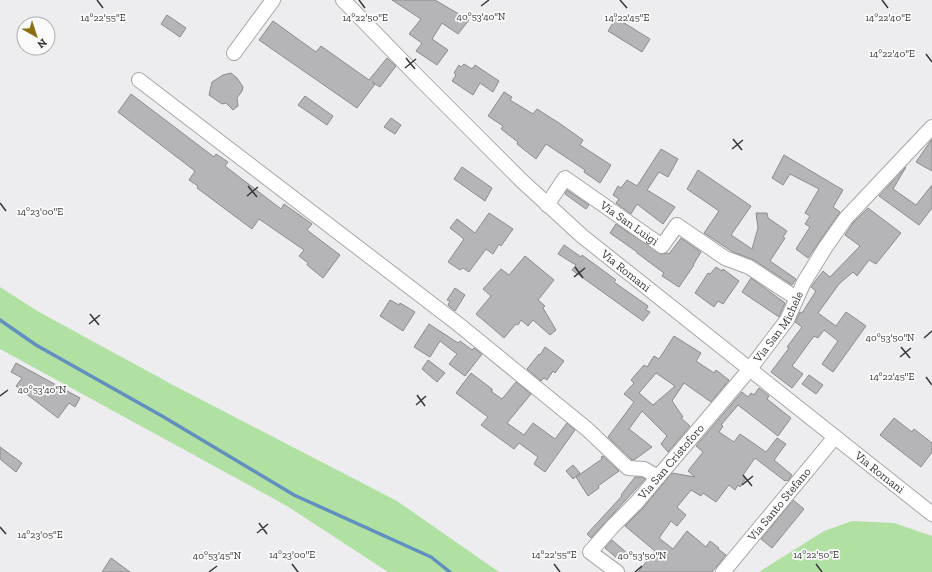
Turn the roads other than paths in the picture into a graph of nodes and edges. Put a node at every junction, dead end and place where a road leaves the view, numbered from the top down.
1 (273, 0) edge
2 (343, 0) edge
3 (234, 53) dead end
4 (139, 80) dead end
5 (932, 128) edge
6 (547, 205) junction
7 (796, 298) junction
8 (750, 370) junction
9 (836, 437) junction
10 (658, 477) junction
11 (932, 514) edge
12 (617, 572) edge
13 (723, 572) edge

1 - 3 street
2 - 6 street, Via Romani
4 - 10 street
5 - 7 street, Via San Michele
6 - 7 street, Via San Luigi
6 - 8 street, Via Romani
7 - 8 street, Via San Michele
8 - 9 street, Via Romani
8 - 10 street, Via San Cristoforo
9 - 11 street, Via Romani
9 - 13 street, Via Santo Stefano
10 - 12 street, Via San Cristoforo

